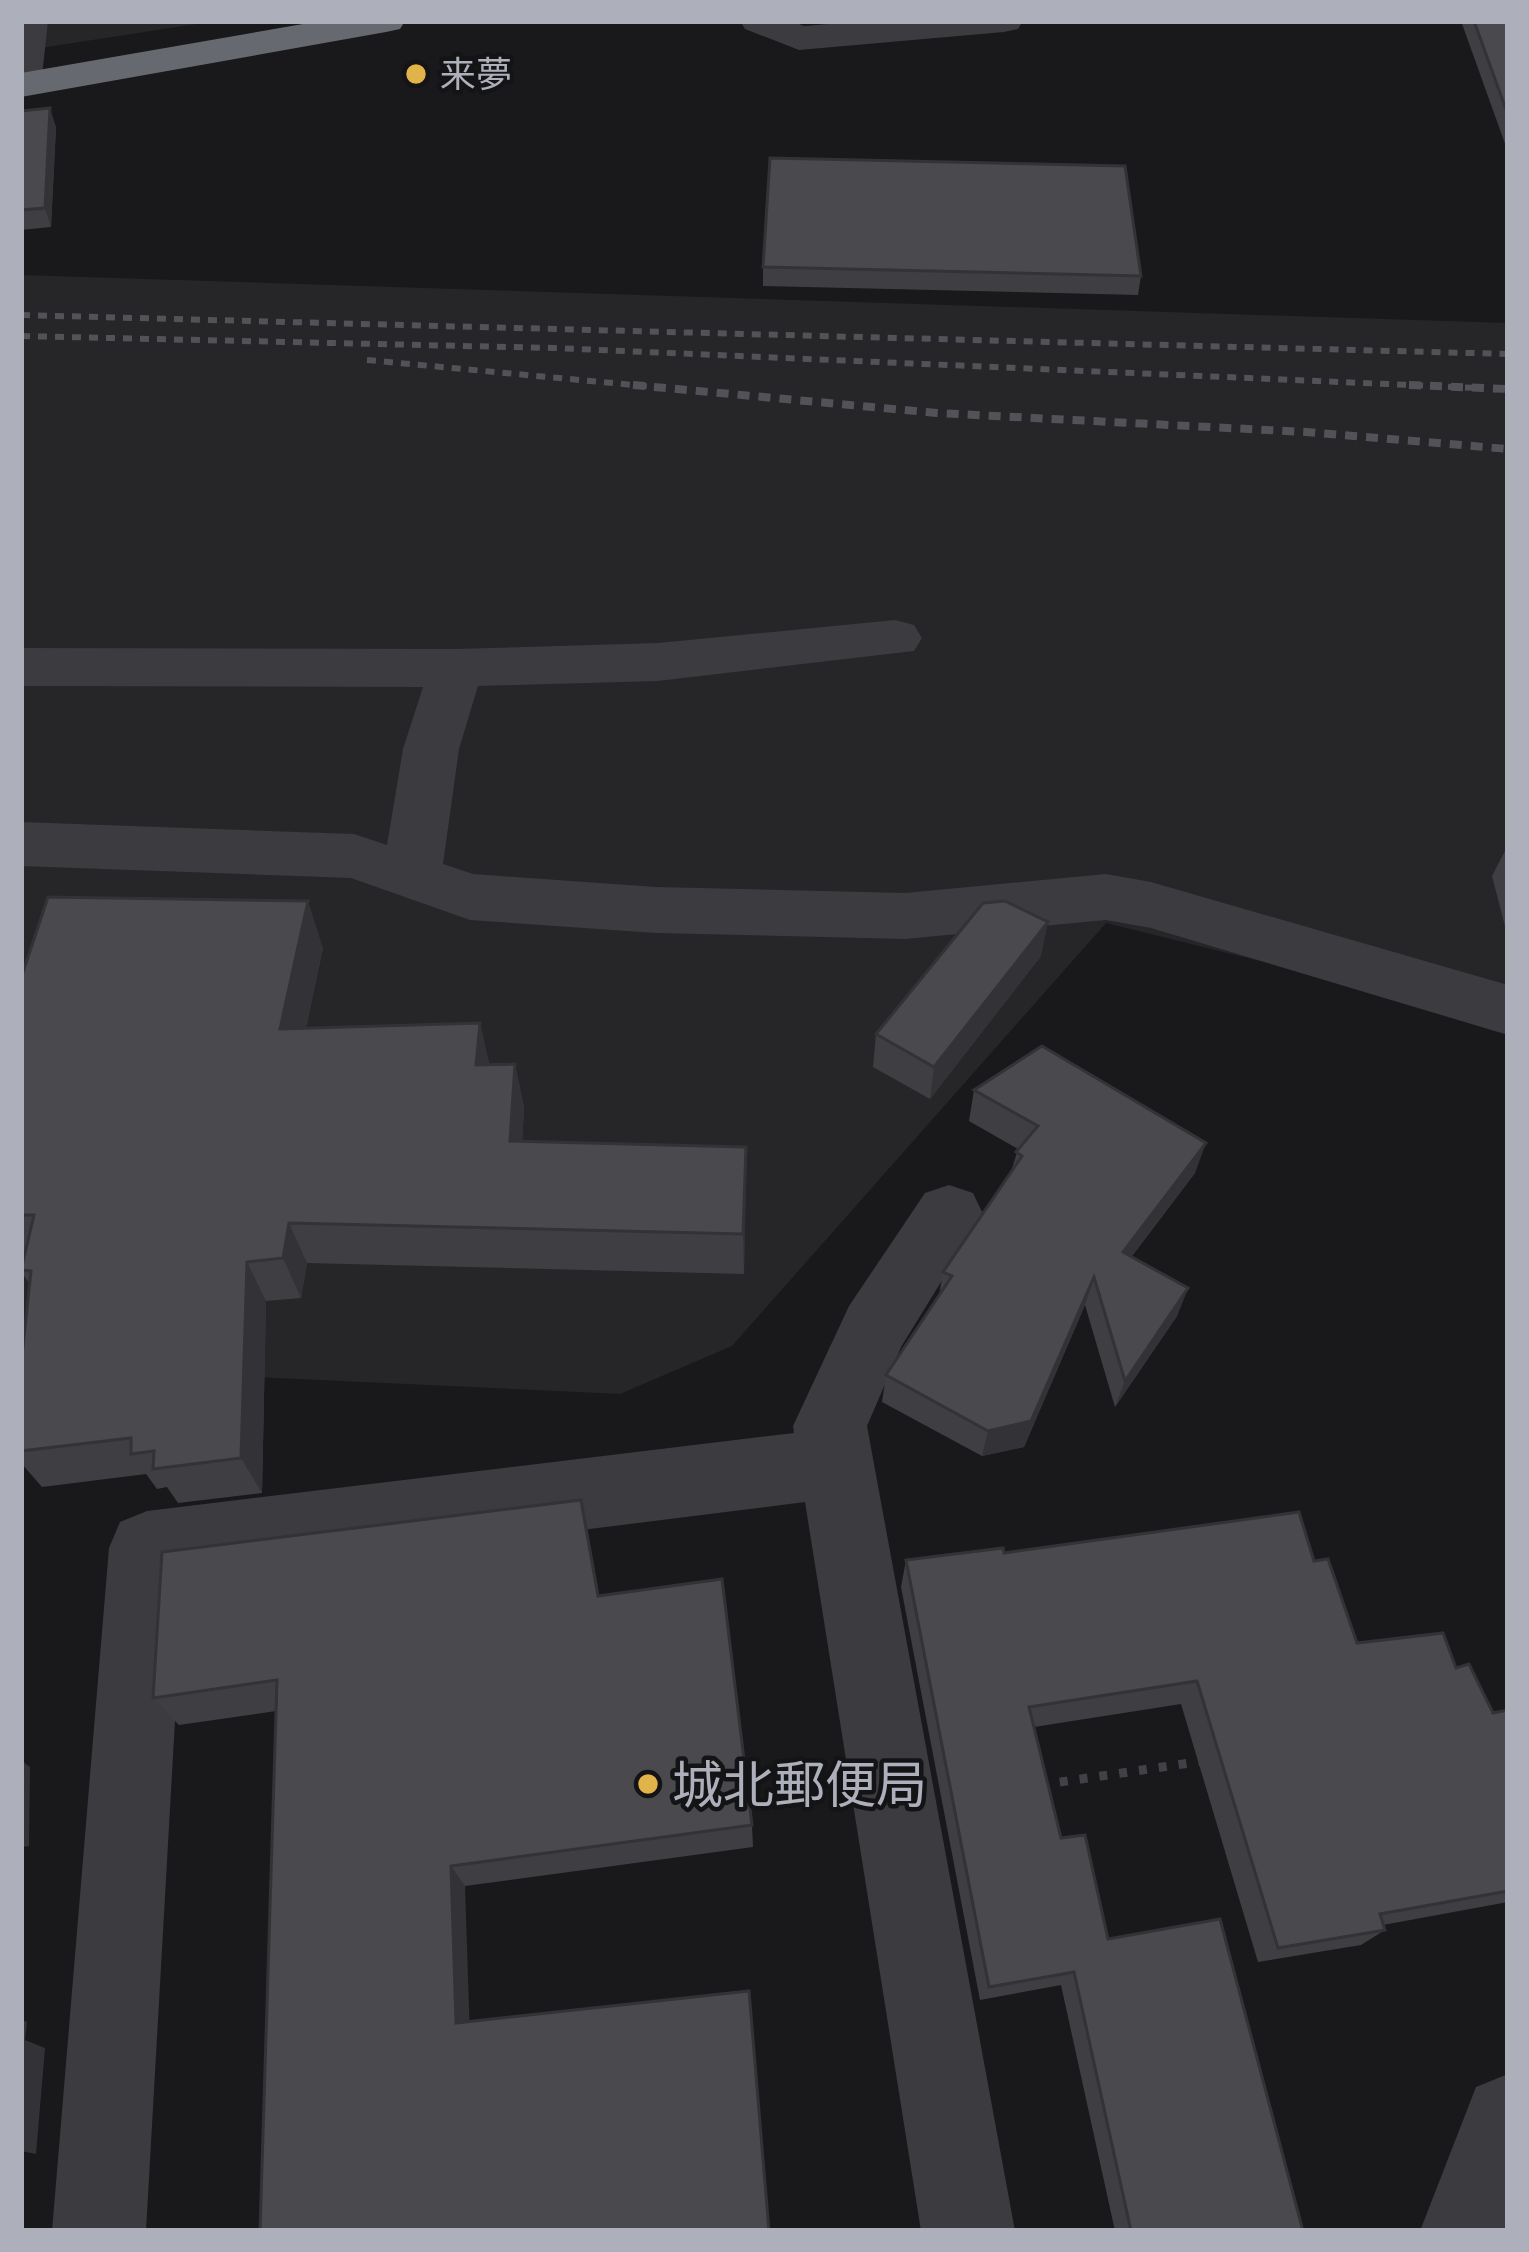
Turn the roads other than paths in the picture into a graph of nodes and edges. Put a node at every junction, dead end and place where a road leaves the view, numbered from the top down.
1 (29, 21) edge
2 (386, 21) edge
3 (759, 21) edge
4 (1004, 21) edge
5 (21, 85) edge
6 (895, 638) dead end
7 (21, 668) edge
8 (456, 668) junction
9 (21, 844) edge
10 (412, 874) junction
11 (1508, 1010) edge
12 (949, 1214) dead end
13 (837, 1463) junction
14 (1508, 2119) edge
15 (99, 2231) edge
16 (968, 2231) edge
17 (1467, 2231) edge

1 - 5 street
2 - 5 highway
3 - 4 street
6 - 8 street
7 - 8 street
8 - 10 street
9 - 10 street
10 - 11 street
12 - 13 street
13 - 15 street
13 - 16 street
14 - 17 street

